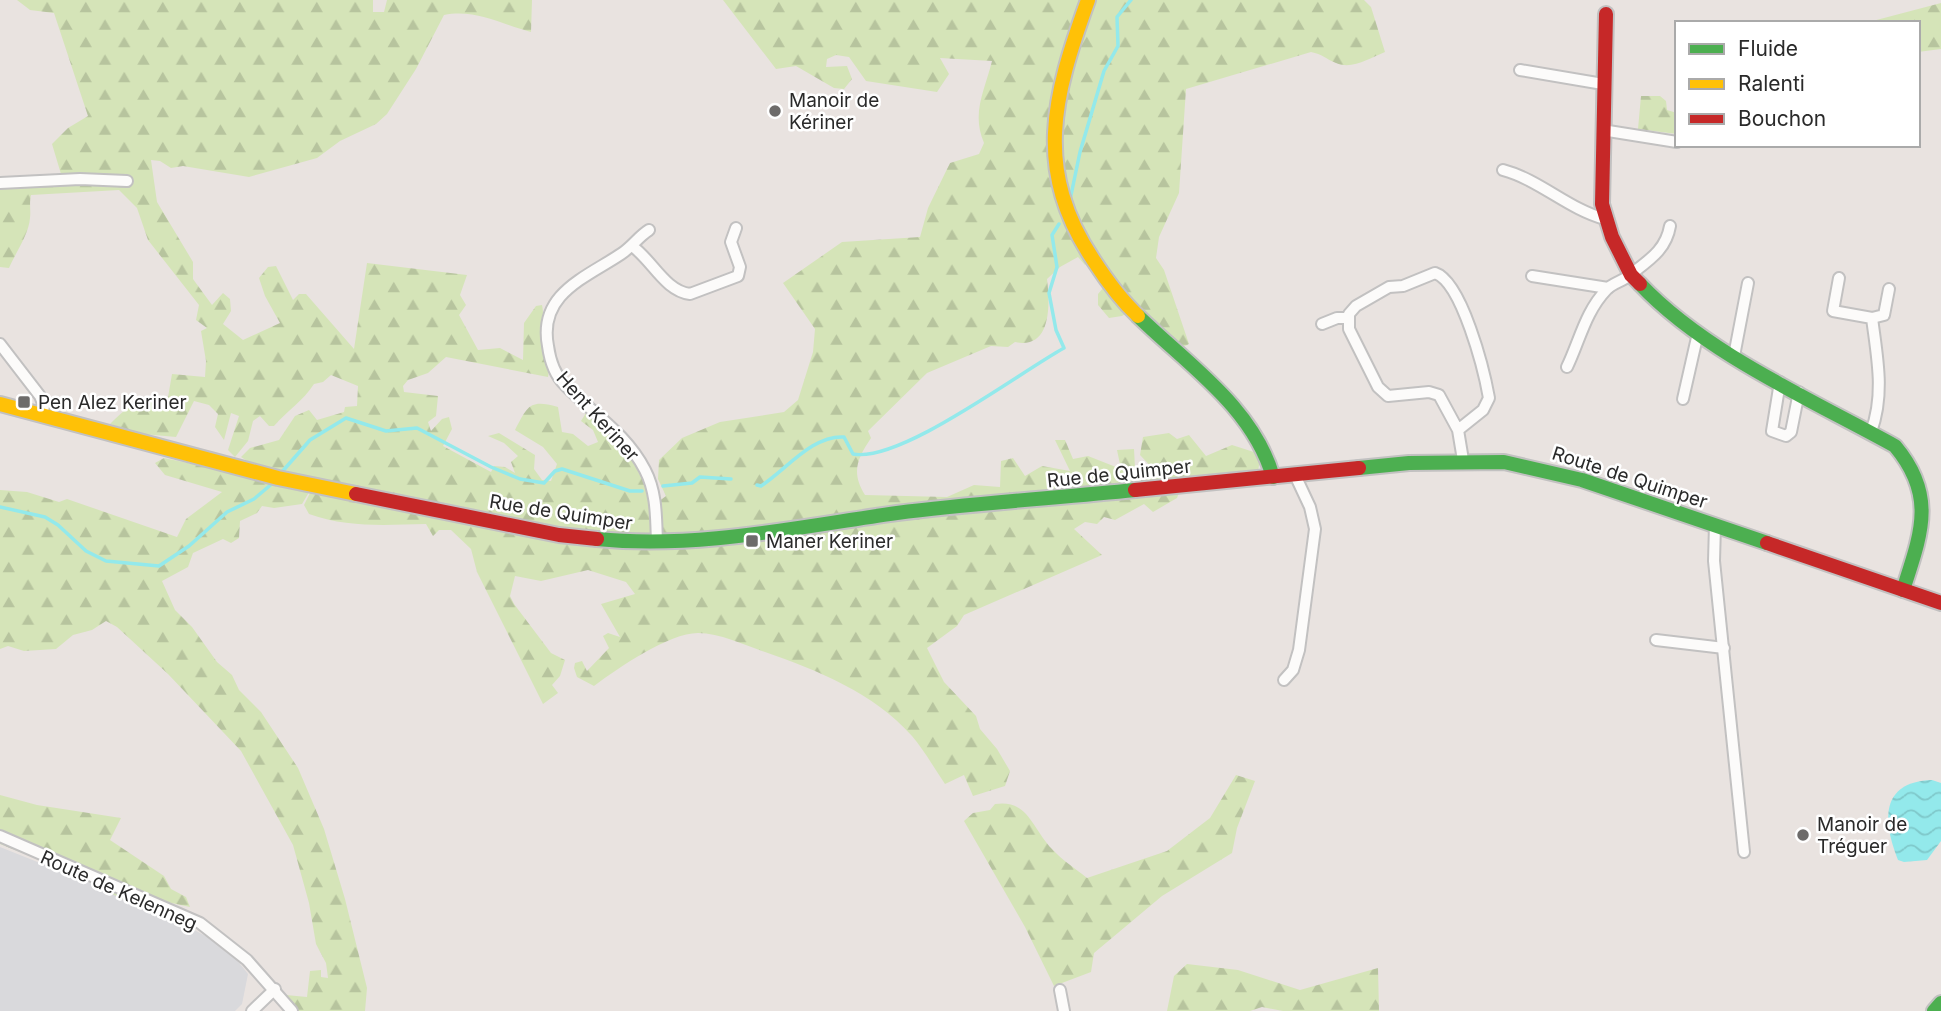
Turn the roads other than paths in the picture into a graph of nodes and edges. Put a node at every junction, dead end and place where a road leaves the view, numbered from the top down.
1 (1088, 0) edge
2 (1606, 14) dead end
3 (1520, 70) dead end
4 (1603, 84) junction
5 (1602, 130) junction
6 (1675, 142) edge
7 (1503, 170) dead end
8 (127, 181) dead end
9 (0, 183) edge
10 (1605, 219) junction
11 (1671, 226) dead end
12 (736, 228) dead end
13 (649, 230) dead end
14 (632, 246) junction
15 (1630, 275) junction
16 (1532, 276) dead end
17 (1839, 278) dead end
18 (1748, 283) dead end
19 (1608, 288) junction
20 (1889, 289) dead end
21 (1348, 318) junction
22 (1872, 318) junction
23 (1322, 324) dead end
24 (1698, 333) junction
25 (0, 344) edge
26 (1734, 356) junction
27 (1567, 367) dead end
28 (1780, 382) junction
29 (1799, 392) junction
30 (1683, 399) dead end
31 (0, 404) edge
32 (42, 416) junction
33 (1458, 430) junction
34 (1871, 432) junction
35 (1463, 460) junction
36 (1295, 475) junction
37 (1273, 477) junction
38 (1715, 525) junction
39 (657, 543) junction
40 (1903, 590) junction
41 (1941, 603) edge
42 (1941, 612) edge
43 (1656, 640) dead end
44 (1724, 648) junction
45 (1284, 680) dead end
46 (0, 836) edge
47 (1744, 852) dead end
48 (275, 989) junction
49 (1059, 990) dead end
50 (1941, 1003) edge
51 (251, 1011) edge
52 (292, 1011) edge
53 (1064, 1011) edge
54 (1934, 1011) edge

1 - 37 main road
2 - 4 main road
3 - 4 street
4 - 5 main road
5 - 6 street
5 - 10 main road
7 - 10 street
8 - 9 street
10 - 15 main road
11 - 15 street
12 - 14 street
13 - 14 street, Hent Keriner
14 - 39 street, Hent Keriner
15 - 19 street
15 - 24 main road
16 - 19 street
17 - 22 street
18 - 26 street
19 - 27 street
20 - 22 street
21 - 23 street
21 - 33 street
21 - 33 street
22 - 34 street
24 - 26 main road
24 - 30 street
25 - 32 street
26 - 28 main road
28 - 29 main road
28 - 29 street
29 - 34 main road
31 - 32 main road, Rue de Quimper
32 - 39 main road, Rue de Quimper
33 - 35 street
34 - 40 main road
35 - 36 main road, Route de Quimper
35 - 38 main road, Route de Quimper
36 - 37 main road, Rue de Quimper
36 - 45 street
37 - 39 main road, Rue de Quimper
38 - 40 main road, Route de Quimper
38 - 44 street
40 - 41 main road, Route de Quimper
40 - 42 main road
43 - 44 street
44 - 47 street
46 - 48 street, Route de Kelenneg
48 - 51 street
48 - 52 street, Route de Kelenneg
49 - 53 street
50 - 54 main road

